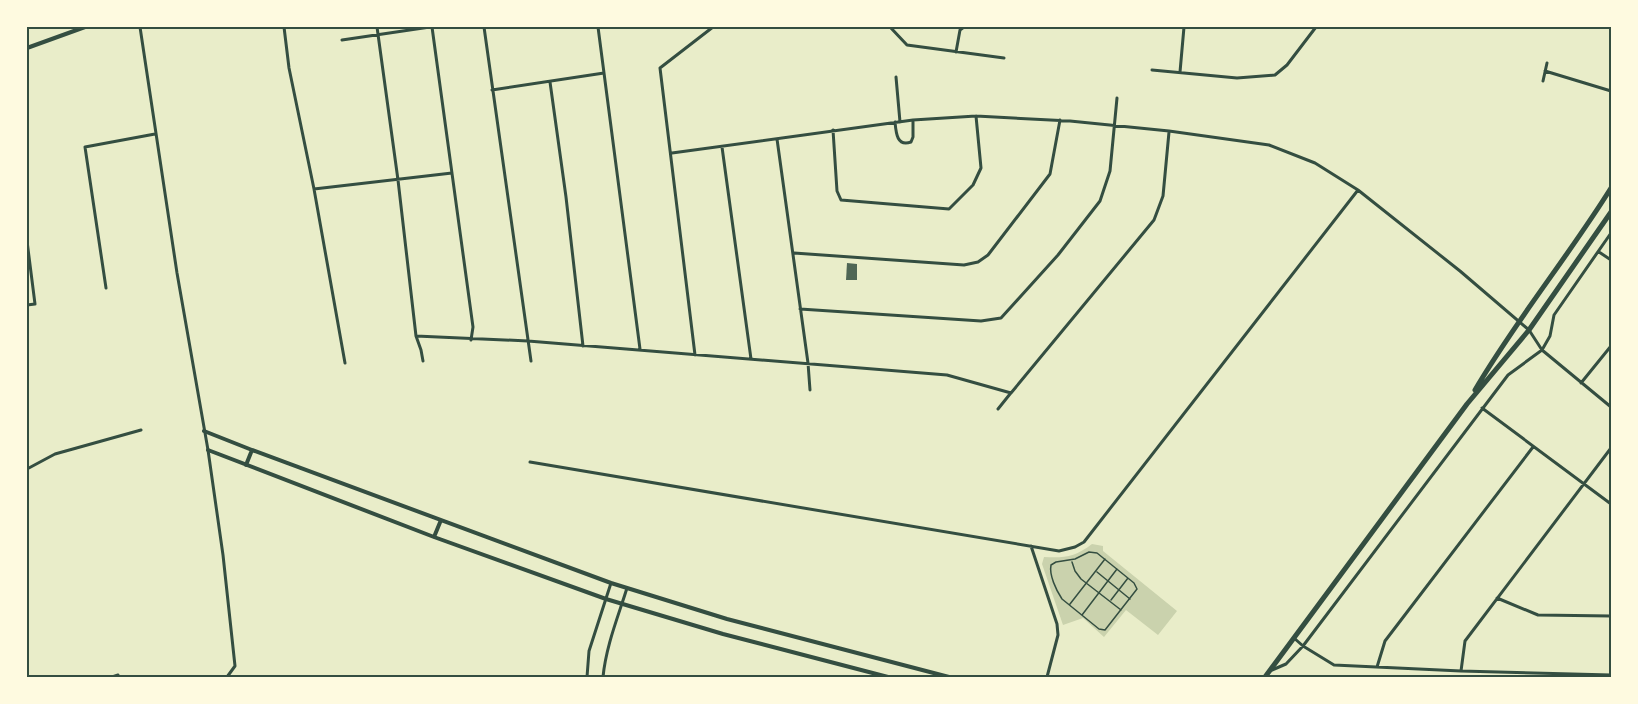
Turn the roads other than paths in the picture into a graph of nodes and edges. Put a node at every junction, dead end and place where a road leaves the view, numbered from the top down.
1 (85, 27) edge
2 (140, 27) edge
3 (284, 27) edge
4 (377, 27) edge
5 (431, 27) edge
6 (484, 27) edge
7 (598, 27) edge
8 (713, 27) edge
9 (890, 27) edge
10 (964, 27) edge
11 (1184, 27) edge
12 (1316, 27) edge
13 (378, 35) junction
14 (342, 40) dead end
15 (27, 48) edge
16 (956, 52) junction
17 (1004, 58) dead end
18 (1547, 63) dead end
19 (1152, 70) dead end
20 (1545, 71) junction
21 (1180, 72) junction
22 (604, 73) junction
23 (896, 77) dead end
24 (1543, 81) dead end
25 (550, 82) junction
26 (492, 90) junction
27 (1611, 91) edge
28 (1117, 98) dead end
29 (976, 116) junction
30 (913, 120) junction
31 (1060, 120) junction
32 (895, 122) junction
33 (900, 122) junction
34 (1114, 125) junction
35 (833, 130) junction
36 (1169, 131) junction
37 (155, 134) junction
38 (777, 139) junction
39 (722, 147) junction
40 (672, 153) junction
41 (453, 173) junction
42 (398, 180) junction
43 (1611, 188) edge
44 (314, 189) junction
45 (1358, 190) junction
46 (1611, 212) edge
47 (1611, 233) edge
48 (27, 241) edge
49 (1599, 252) junction
50 (794, 253) junction
51 (1611, 260) edge
52 (106, 288) dead end
53 (27, 305) edge
54 (800, 309) junction
55 (1519, 322) junction
56 (1529, 330) junction
57 (416, 336) junction
58 (471, 340) junction
59 (528, 342) junction
60 (583, 346) junction
61 (1611, 346) edge
62 (640, 350) junction
63 (1542, 350) junction
64 (695, 355) junction
65 (752, 360) junction
66 (423, 361) dead end
67 (531, 361) dead end
68 (345, 363) dead end
69 (808, 363) junction
70 (1581, 383) junction
71 (810, 390) dead end
72 (1011, 393) junction
73 (1467, 404) junction
74 (1611, 407) edge
75 (1482, 408) junction
76 (998, 409) dead end
77 (141, 430) dead end
78 (204, 431) junction
79 (1533, 447) junction
80 (1611, 448) edge
81 (208, 450) junction
82 (252, 450) junction
83 (530, 462) dead end
84 (246, 465) junction
85 (27, 469) edge
86 (1584, 484) junction
87 (1611, 504) edge
88 (441, 520) junction
89 (434, 537) junction
90 (1031, 546) junction
91 (1105, 559) junction
92 (1072, 560) junction
93 (1117, 569) junction
94 (1096, 571) junction
95 (1128, 578) junction
96 (1108, 581) junction
97 (611, 583) junction
98 (1087, 583) junction
99 (627, 588) junction
100 (1119, 590) junction
101 (1099, 592) junction
102 (1497, 598) junction
103 (606, 599) junction
104 (1131, 599) junction
105 (1110, 601) junction
106 (622, 604) junction
107 (1069, 605) junction
108 (1121, 611) junction
109 (1082, 615) junction
110 (1611, 616) edge
111 (1294, 638) junction
112 (1303, 646) junction
113 (1377, 667) junction
114 (1269, 671) junction
115 (1461, 671) junction
116 (118, 675) dead end
117 (1611, 675) edge
118 (112, 677) edge
119 (227, 677) edge
120 (587, 677) edge
121 (603, 677) edge
122 (888, 677) edge
123 (950, 677) edge
124 (1047, 677) edge
125 (1265, 677) edge

1 - 15 street
2 - 37 street
3 - 44 street
4 - 13 street
5 - 13 street
5 - 41 street
6 - 26 street
7 - 22 street
8 - 40 street
9 - 16 street
10 - 16 street
11 - 21 street
12 - 21 street
13 - 14 street
13 - 42 street
16 - 17 street
18 - 20 street
19 - 21 street
20 - 24 street
20 - 27 street
22 - 25 street
22 - 62 street
23 - 33 street
25 - 26 street
25 - 60 street
26 - 59 street
28 - 34 street
29 - 30 street
29 - 31 street
29 - 35 street
30 - 32 street
30 - 33 street
31 - 34 street
31 - 50 street
32 - 33 street
32 - 35 street
34 - 36 street
34 - 54 street
35 - 38 street
36 - 45 street
36 - 72 street
37 - 52 street
37 - 78 street
38 - 39 street
38 - 50 street
39 - 40 street
39 - 65 street
40 - 64 street
41 - 42 street
41 - 58 street
42 - 44 street
42 - 57 street
43 - 55 main road
44 - 68 street
45 - 55 street
45 - 90 street
46 - 56 main road
47 - 49 street
48 - 53 street
49 - 51 street
49 - 63 street
50 - 54 street
54 - 69 street
55 - 56 street
55 - 73 main road
56 - 63 street
56 - 73 main road
57 - 58 street
57 - 66 street
58 - 59 street
59 - 60 street
59 - 67 street
60 - 62 street
61 - 70 street
62 - 64 street
63 - 70 street
63 - 75 street
64 - 65 street
65 - 69 street
69 - 71 street
69 - 72 street
70 - 74 street
72 - 76 street
73 - 111 main road
75 - 79 street
75 - 112 street
77 - 85 street
78 - 81 street
78 - 82 street
79 - 86 street
79 - 113 street
80 - 86 street
81 - 84 street
81 - 119 street
82 - 84 street
82 - 88 street
83 - 90 street
84 - 89 street
86 - 87 street
86 - 102 street
88 - 89 street
88 - 97 street
89 - 103 street
90 - 124 street
91 - 92 lane
91 - 93 lane
91 - 94 lane
92 - 98 lane
92 - 107 lane
93 - 95 lane
93 - 96 lane
94 - 96 lane
94 - 98 lane
95 - 100 lane
95 - 104 lane
96 - 100 lane
96 - 101 lane
97 - 99 street
97 - 103 street
98 - 101 lane
98 - 107 lane
99 - 106 street
99 - 123 street
100 - 104 lane
100 - 105 lane
101 - 105 lane
101 - 109 lane
102 - 110 street
102 - 115 street
103 - 106 street
103 - 120 street
104 - 108 lane
105 - 108 lane
106 - 121 street
106 - 122 street
107 - 109 lane
108 - 109 lane
111 - 112 street
111 - 114 main road
112 - 113 street
112 - 114 street
113 - 115 street
114 - 125 main road
115 - 117 street
116 - 118 street

